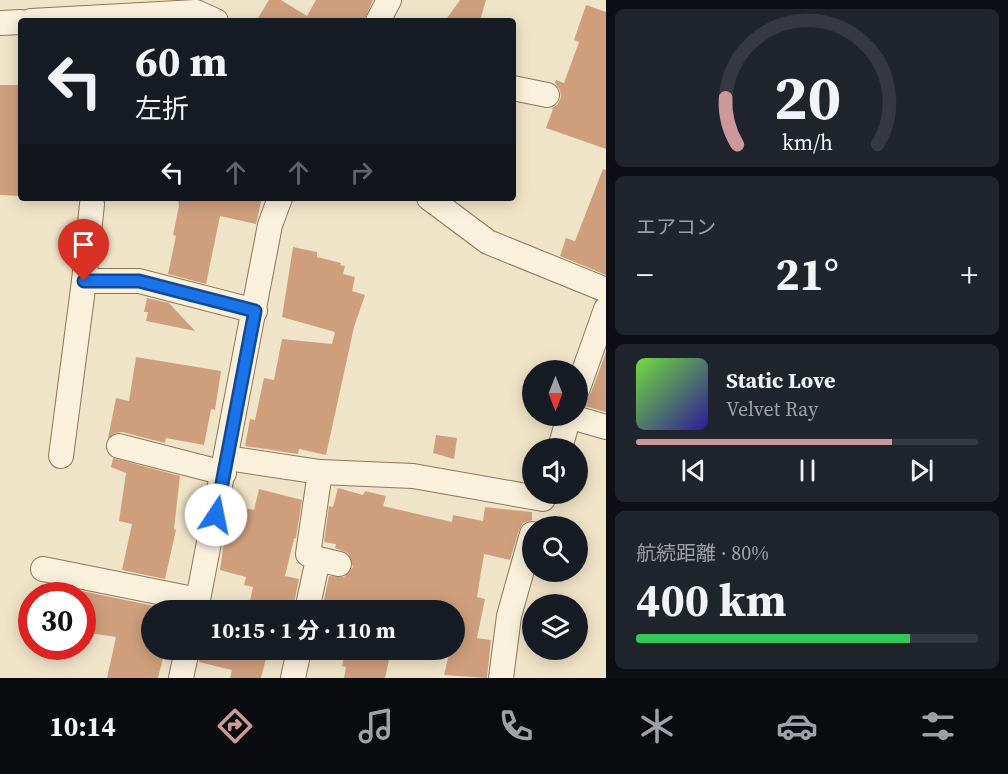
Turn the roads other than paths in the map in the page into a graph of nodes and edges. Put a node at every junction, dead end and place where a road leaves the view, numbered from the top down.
1 (38, 0) edge
2 (389, 0) edge
3 (38, 18) edge
4 (91, 18) edge
5 (209, 18) edge
6 (380, 18) edge
7 (18, 22) edge
8 (0, 23) edge
9 (516, 90) edge
10 (547, 95) dead end
11 (279, 201) edge
12 (433, 201) edge
13 (92, 204) dead end
14 (84, 281) junction
15 (606, 290) edge
16 (606, 309) edge
17 (255, 311) junction
18 (588, 360) edge
19 (588, 422) edge
20 (606, 427) edge
21 (119, 446) dead end
22 (61, 456) dead end
23 (225, 466) junction
24 (320, 472) junction
25 (522, 493) edge
26 (44, 569) dead end
27 (522, 570) edge
28 (176, 600) edge
29 (198, 600) edge
30 (311, 600) edge
31 (186, 660) edge
32 (297, 660) edge
33 (182, 678) edge
34 (293, 678) edge
35 (501, 678) edge

1 - 3 street
2 - 6 street
4 - 5 street
7 - 8 street
9 - 10 street
11 - 17 street
12 - 15 street
13 - 14 street
14 - 17 street
14 - 22 street
16 - 18 street
17 - 23 street
19 - 20 street
21 - 23 street
23 - 24 street
23 - 29 street
24 - 25 street
24 - 30 street
26 - 28 street
27 - 35 street
31 - 33 street
32 - 34 street

